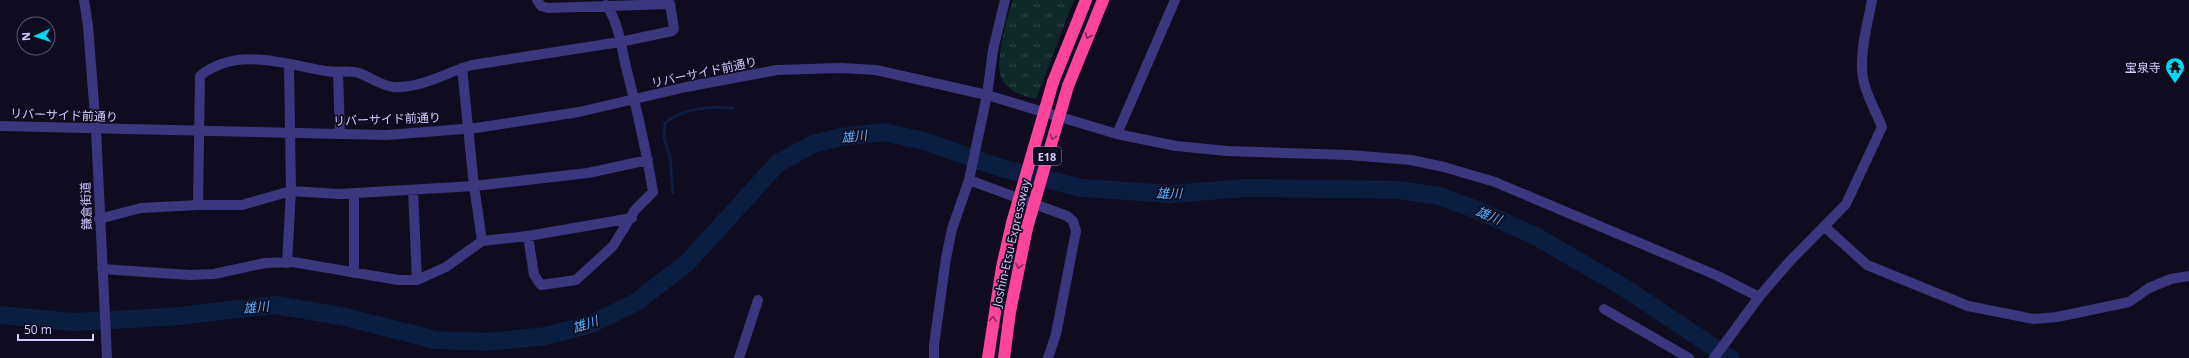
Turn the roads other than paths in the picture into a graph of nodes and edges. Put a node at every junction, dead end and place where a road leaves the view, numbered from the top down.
1 (84, 0) edge
2 (536, 0) edge
3 (1005, 0) edge
4 (1086, 0) edge
5 (1103, 0) edge
6 (1175, 0) edge
7 (1872, 0) edge
8 (606, 5) junction
9 (620, 42) junction
10 (289, 64) junction
11 (462, 68) junction
12 (338, 73) junction
13 (987, 95) junction
14 (635, 100) junction
15 (0, 126) edge
16 (468, 129) junction
17 (96, 130) junction
18 (199, 131) junction
19 (290, 134) junction
20 (340, 134) junction
21 (1117, 134) junction
22 (648, 160) junction
23 (970, 177) junction
24 (474, 186) junction
25 (413, 190) junction
26 (291, 191) junction
27 (354, 193) junction
28 (198, 204) junction
29 (632, 218) junction
30 (99, 219) junction
31 (1826, 227) junction
32 (528, 236) junction
33 (482, 241) junction
34 (288, 262) junction
35 (102, 269) junction
36 (354, 273) junction
37 (2189, 276) edge
38 (417, 280) junction
39 (1759, 297) junction
40 (758, 300) dead end
41 (1604, 309) dead end
42 (107, 356) edge
43 (739, 358) edge
44 (934, 358) edge
45 (988, 358) edge
46 (1004, 358) edge
47 (1048, 358) edge
48 (1689, 358) edge
49 (1714, 358) edge

1 - 17 street, 鎌倉街道
2 - 8 street
3 - 13 street
45 -> 4 highway, Joshin-Etsu Expressway / E18, bridge
5 -> 46 highway, Joshin-Etsu Expressway / E18, bridge
6 - 21 street
7 - 31 street
8 - 9 street
8 - 9 street
9 - 11 street
9 - 14 street
10 - 12 street
10 - 18 street
10 - 19 street
11 - 12 street
11 - 16 street
12 - 20 street
13 - 14 street, リバーサイド前通り
13 - 21 street, リバーサイド前通り
13 - 23 street
14 - 16 street, リバーサイド前通り
14 - 22 street
15 - 17 street, リバーサイド前通り
16 - 20 street, リバーサイド前通り
16 - 24 street
17 - 18 street, リバーサイド前通り
17 - 30 street, 鎌倉街道
18 - 19 street, リバーサイド前通り
18 - 28 street
19 - 20 street, リバーサイド前通り
19 - 26 street
21 - 39 street, リバーサイド前通り
22 - 24 street
22 - 29 street
23 - 44 street
23 - 47 street
24 - 25 street
24 - 33 street
25 - 27 street
25 - 38 street
26 - 27 street
26 - 28 street
26 - 34 street
27 - 36 street
28 - 30 street
29 - 32 street
29 - 32 street
30 - 35 street, 鎌倉街道
31 - 37 street
31 - 39 street
32 - 33 street
33 - 38 street
34 - 35 street
34 - 36 street
35 - 42 street, 鎌倉街道
36 - 38 street
39 - 49 street
40 - 43 street
41 - 48 street

